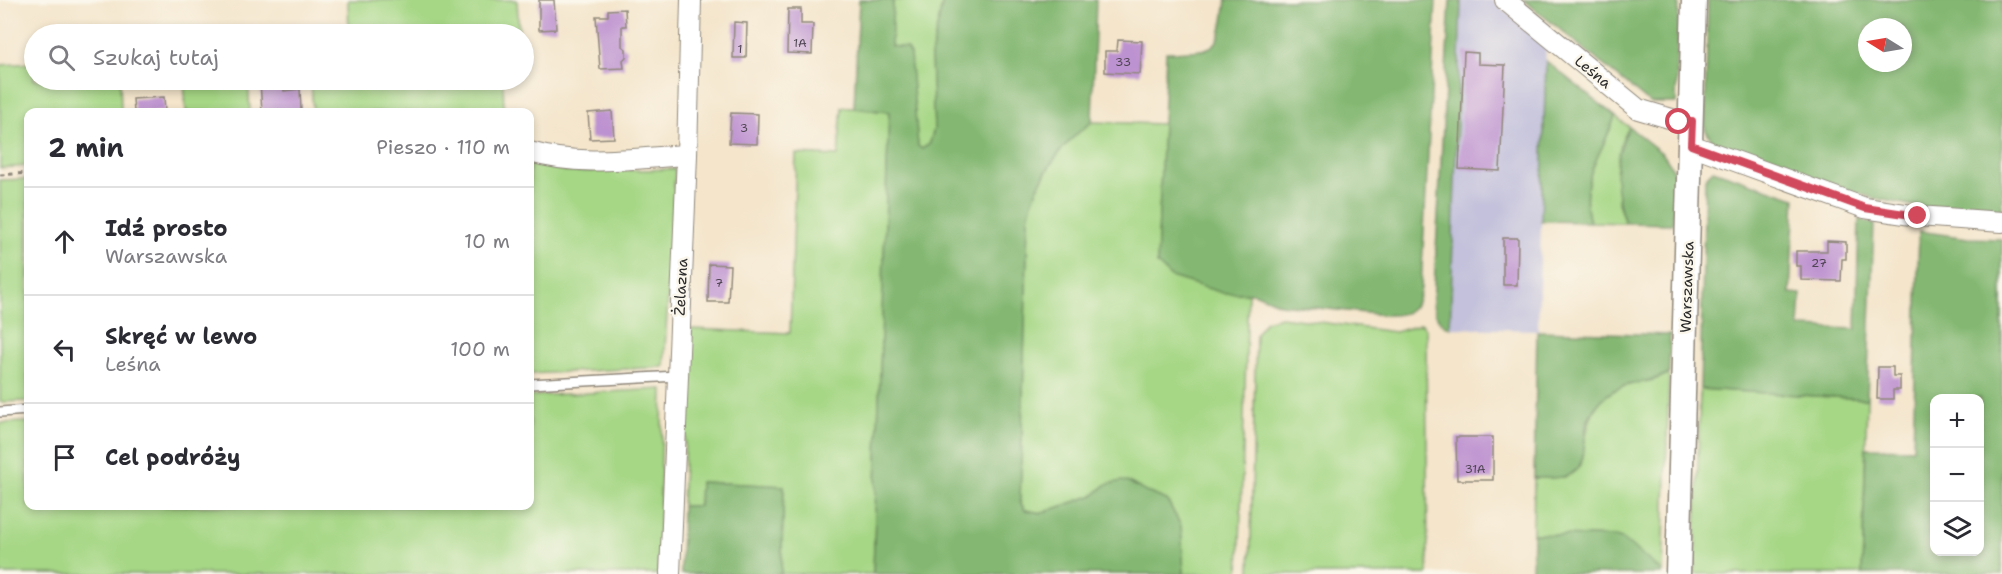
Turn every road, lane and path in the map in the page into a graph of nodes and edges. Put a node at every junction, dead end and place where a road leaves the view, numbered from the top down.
1 (691, 0) edge
2 (1505, 0) edge
3 (1694, 0) edge
4 (1692, 121) junction
5 (1691, 145) junction
6 (534, 153) edge
7 (687, 155) junction
8 (24, 173) edge
9 (0, 175) edge
10 (2002, 222) edge
11 (677, 376) junction
12 (534, 384) edge
13 (24, 411) edge
14 (0, 412) edge
15 (670, 574) edge
16 (1678, 574) edge

1 - 7 street, Żelazna
2 - 4 street, Leśna
3 - 4 street, Warszawska
4 - 5 street, Warszawska
5 - 10 street
5 - 16 street, Warszawska
6 - 7 street
7 - 11 street, Żelazna
8 - 9 path
11 - 12 lane
11 - 15 street, Żelazna
13 - 14 lane

